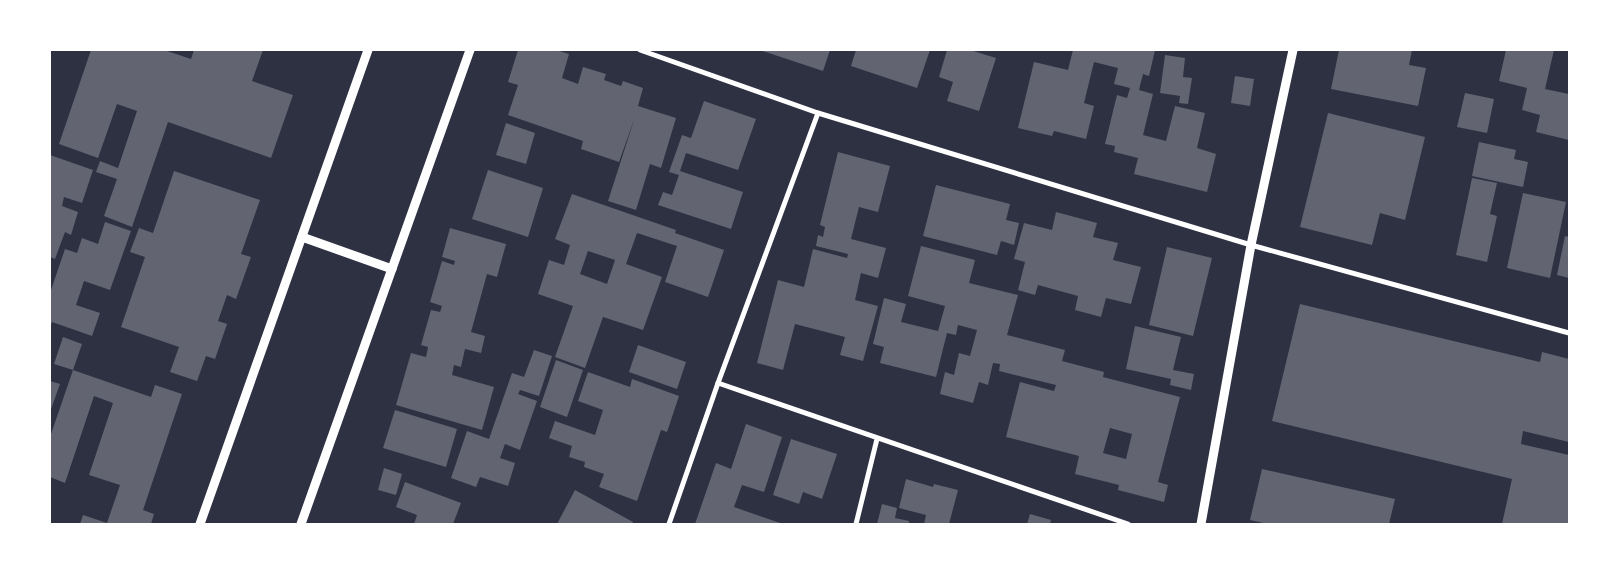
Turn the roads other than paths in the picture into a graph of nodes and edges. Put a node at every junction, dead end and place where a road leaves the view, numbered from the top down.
1 (368, 50) edge
2 (470, 50) edge
3 (640, 50) edge
4 (1293, 50) edge
5 (818, 113) junction
6 (302, 237) junction
7 (1251, 245) junction
8 (392, 269) junction
9 (1569, 333) edge
10 (718, 383) junction
11 (877, 439) junction
12 (200, 524) edge
13 (300, 524) edge
14 (669, 524) edge
15 (856, 524) edge
16 (1128, 524) edge
17 (1201, 524) edge

1 - 6 street
2 - 8 street
3 - 5 street
4 - 7 street
5 - 7 street
5 - 10 street
6 - 8 street
6 - 12 street
7 - 9 street
7 - 17 street
8 - 13 street
10 - 11 street
10 - 14 street
11 - 15 street
11 - 16 street

